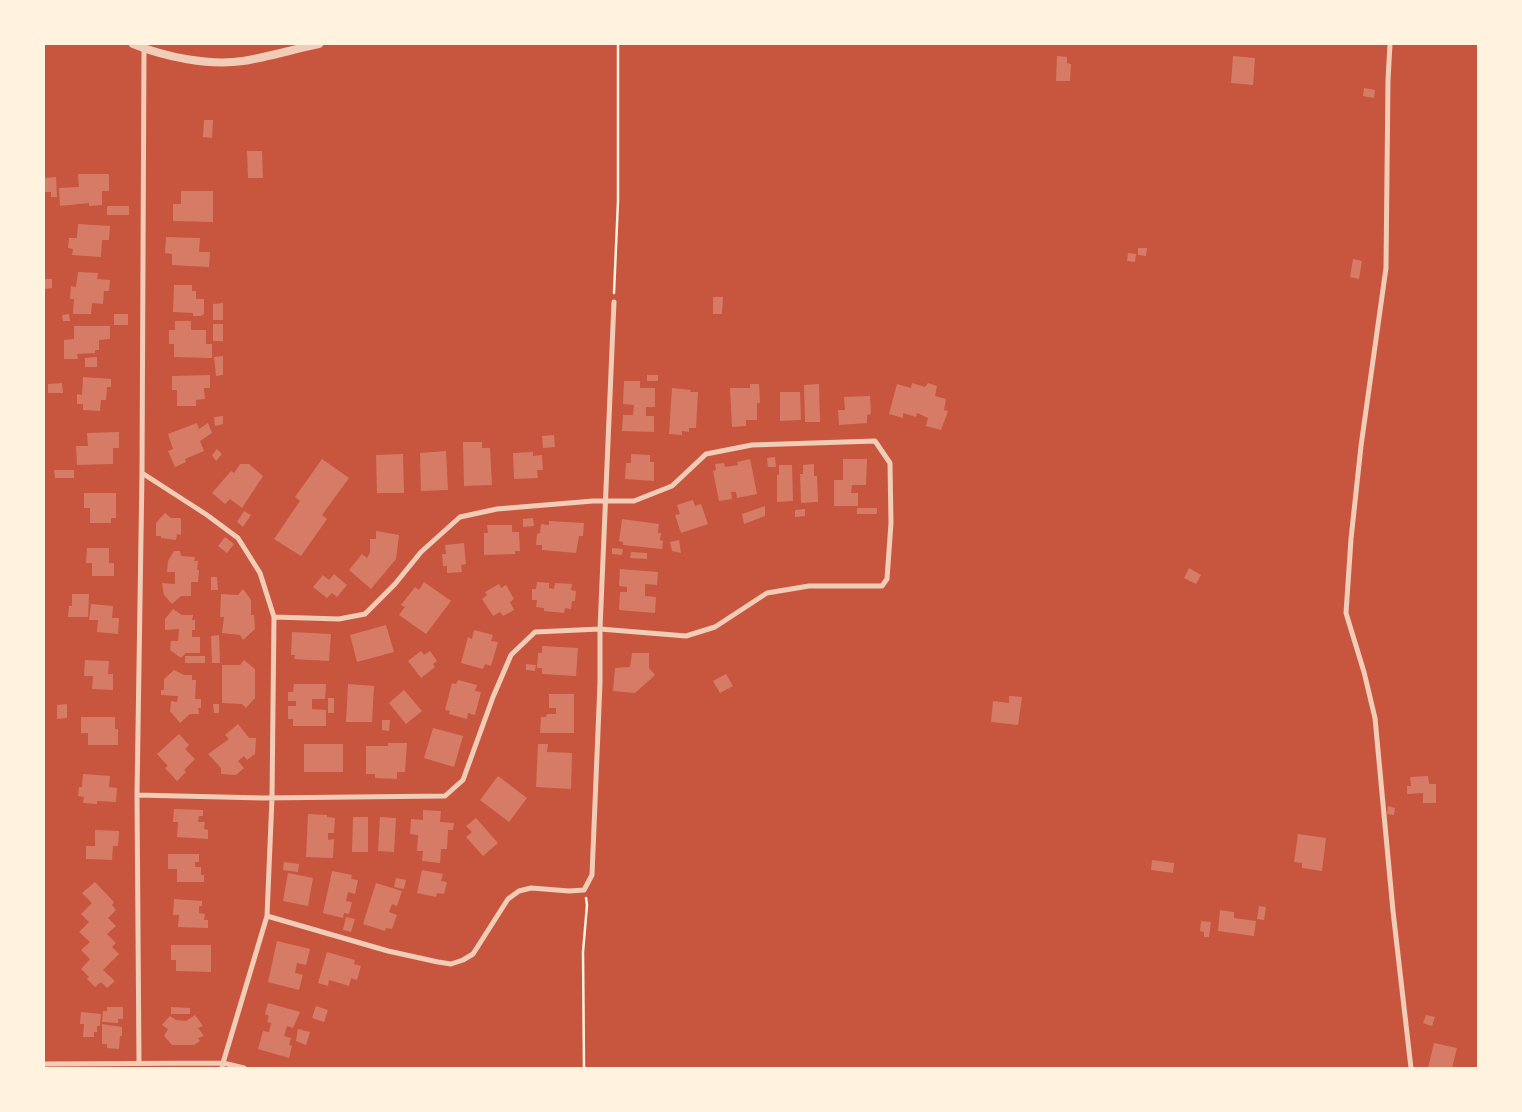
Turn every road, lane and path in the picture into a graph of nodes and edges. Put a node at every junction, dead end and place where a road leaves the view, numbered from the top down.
1 (133, 44) edge
2 (319, 44) edge
3 (618, 44) edge
4 (1390, 44) edge
5 (144, 48) junction
6 (614, 302) joint
7 (142, 473) junction
8 (605, 501) junction
9 (274, 617) junction
10 (600, 629) junction
11 (137, 795) junction
12 (272, 798) junction
13 (584, 890) junction
14 (267, 916) junction
15 (139, 1063) junction
16 (44, 1064) edge
17 (223, 1066) edge
18 (244, 1068) edge
19 (584, 1068) edge
20 (1411, 1068) edge

1 - 5 street
2 - 5 street
3 - 6 path
4 - 20 street
5 - 7 street
6 - 8 street
7 - 9 street
7 - 11 street
8 - 9 street
8 - 10 street
8 - 10 street
9 - 12 street
10 - 12 street
10 - 13 street
11 - 12 street
11 - 15 street
12 - 14 street
13 - 14 street
13 - 19 path
14 - 17 street
15 - 16 street
15 - 17 street
17 - 18 street

